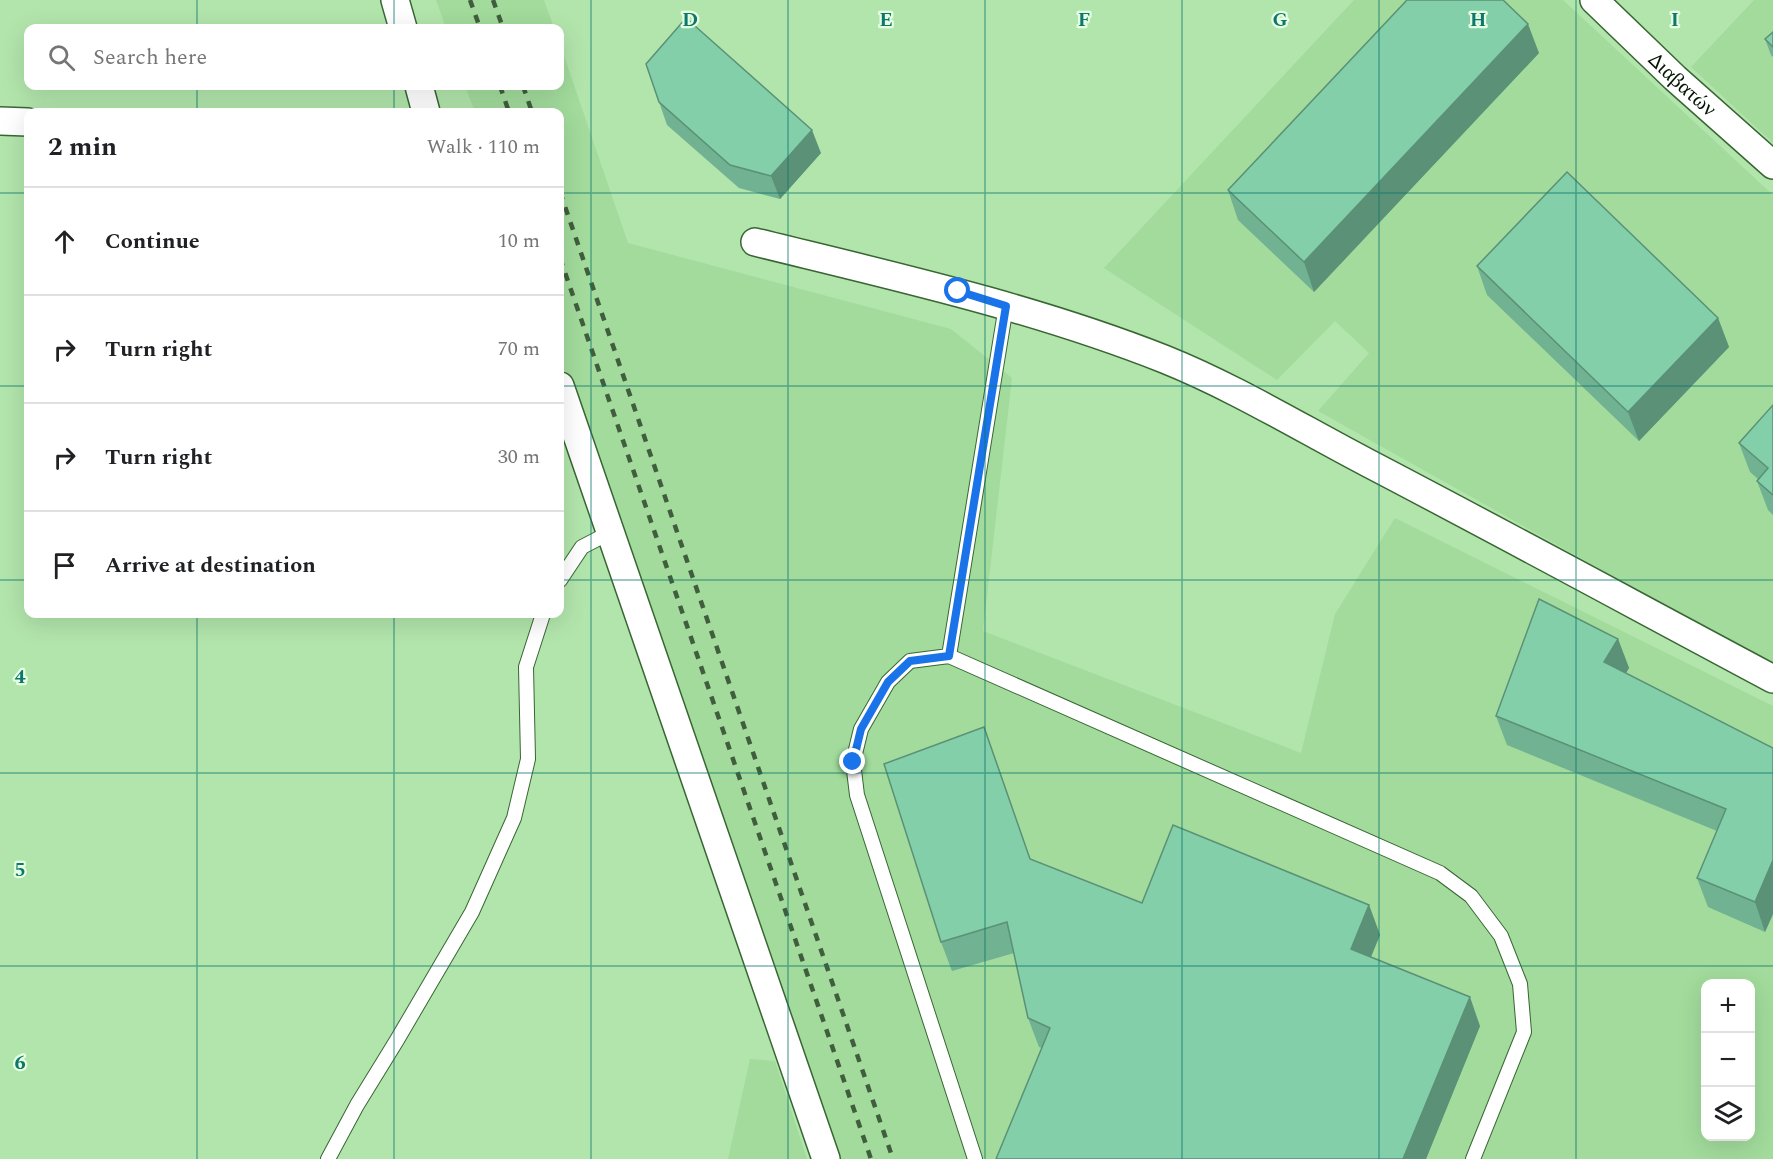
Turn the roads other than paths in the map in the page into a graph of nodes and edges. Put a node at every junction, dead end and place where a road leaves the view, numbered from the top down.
1 (395, 0) edge
2 (1594, 0) edge
3 (403, 24) edge
4 (419, 90) edge
5 (425, 108) edge
6 (0, 121) edge
7 (24, 122) edge
8 (1773, 165) edge
9 (755, 242) dead end
10 (1006, 306) junction
11 (564, 397) edge
12 (611, 532) junction
13 (564, 574) edge
14 (542, 618) edge
15 (949, 656) junction
16 (1773, 679) edge
17 (328, 1159) edge
18 (826, 1159) edge
19 (975, 1159) edge
20 (1473, 1159) edge

1 - 3 street
2 - 8 street, Διαβατών
4 - 5 street
6 - 7 street
9 - 10 street
10 - 15 lane
10 - 16 street
11 - 12 street
12 - 13 lane
12 - 18 street
14 - 17 lane
15 - 19 lane
15 - 20 lane

